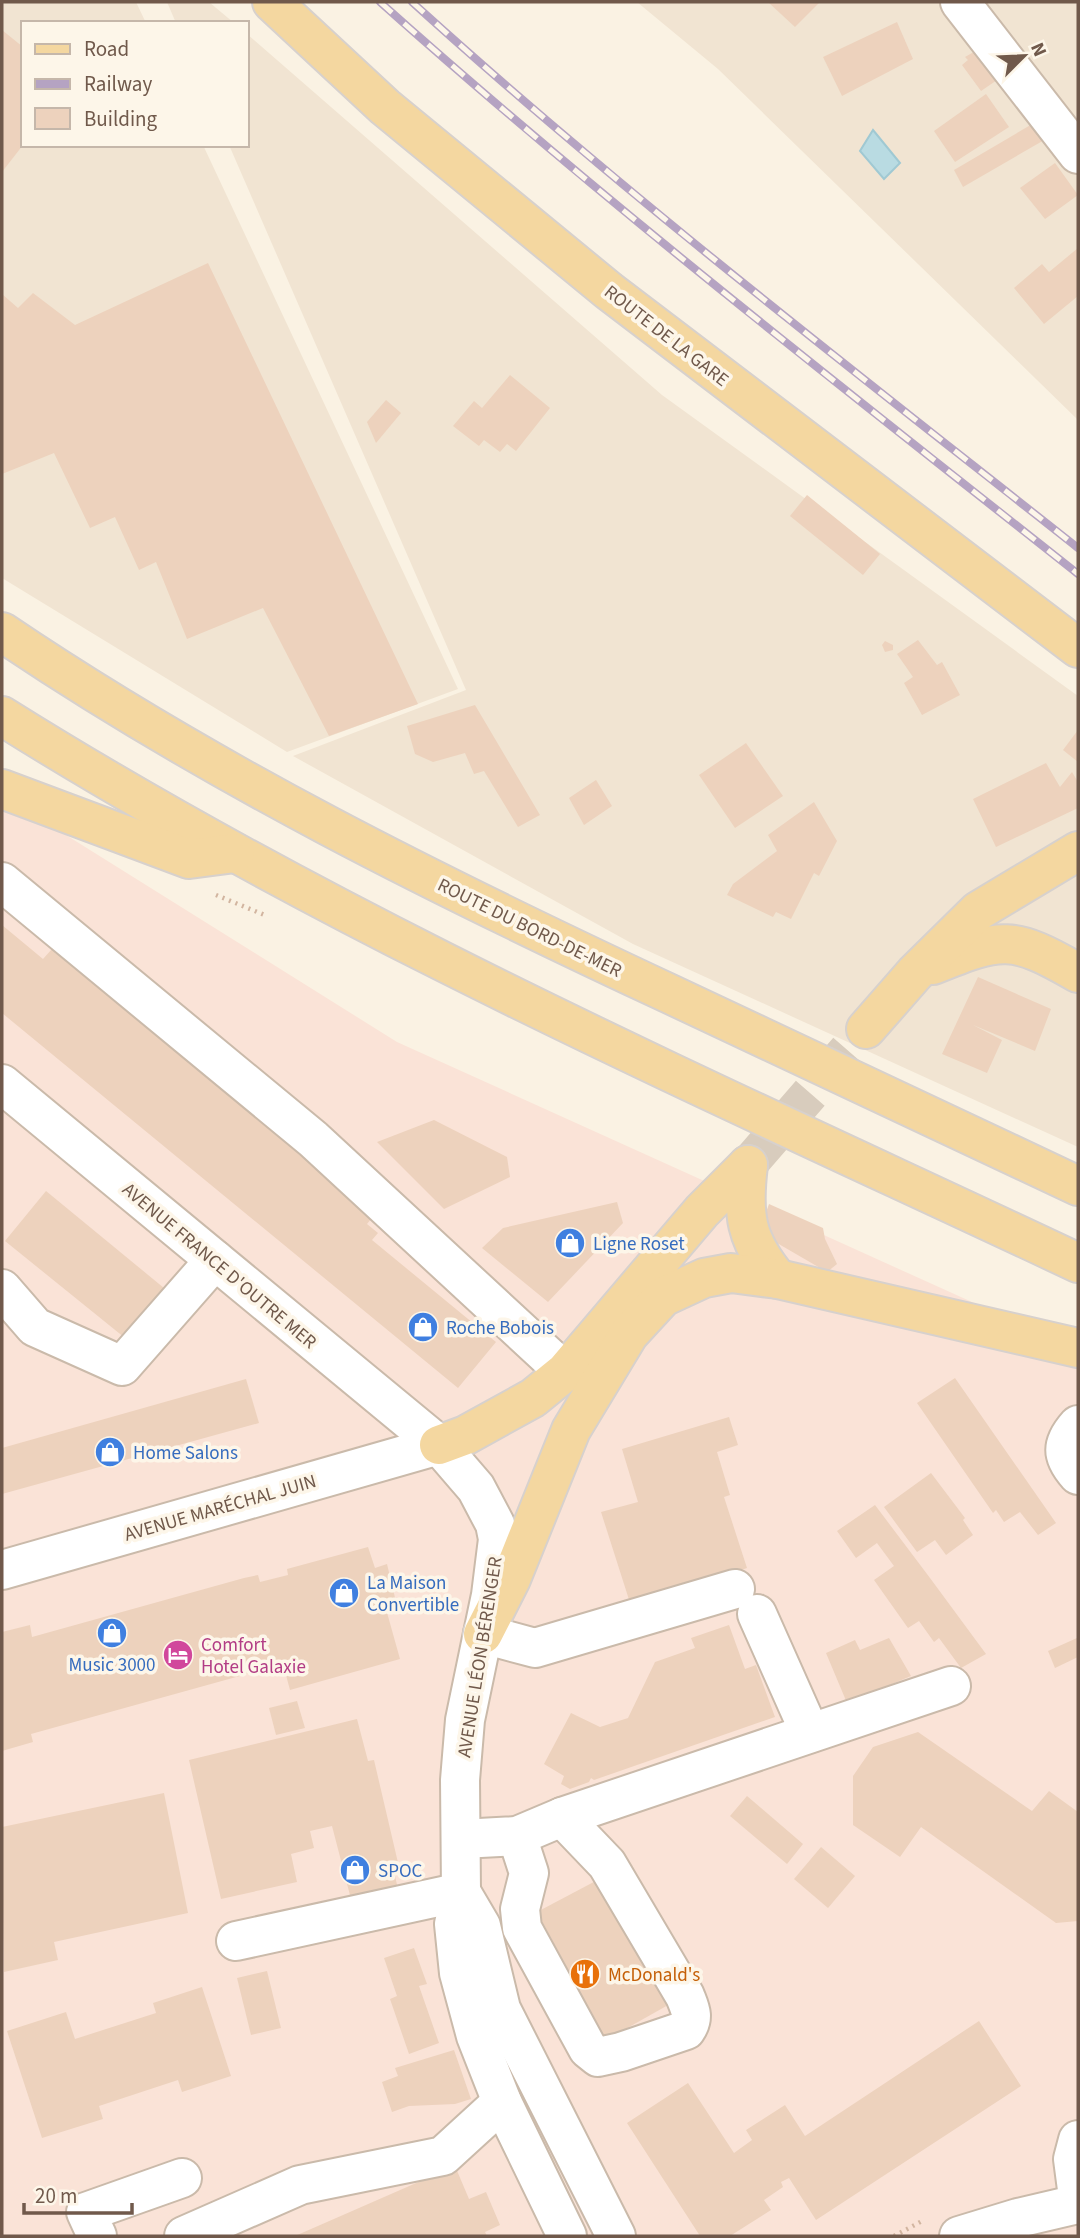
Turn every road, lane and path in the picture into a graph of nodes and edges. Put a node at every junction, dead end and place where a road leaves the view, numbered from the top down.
1 (272, 2) edge
2 (960, 2) edge
3 (1078, 154) edge
4 (2, 632) edge
5 (1078, 648) edge
6 (2, 716) edge
7 (2, 789) edge
8 (1078, 851) edge
9 (235, 853) junction
10 (2, 882) edge
11 (915, 973) junction
12 (1078, 973) edge
13 (866, 1028) tunnel mouth
14 (2, 1084) edge
15 (1078, 1186) edge
16 (215, 1260) junction
17 (1078, 1264) edge
18 (778, 1279) junction
19 (2, 1289) edge
20 (1078, 1348) edge
21 (565, 1372) junction
22 (1078, 1425) edge
23 (439, 1446) junction
24 (1078, 1475) edge
25 (2, 1570) edge
26 (483, 1634) junction
27 (951, 1686) dead end
28 (810, 1733) junction
29 (562, 1817) junction
30 (517, 1836) junction
31 (461, 1839) junction
32 (461, 1892) junction
33 (236, 1941) dead end
34 (502, 2102) junction
35 (1078, 2140) edge
36 (182, 2178) dead end
37 (1078, 2197) edge
38 (1078, 2204) edge
39 (97, 2236) edge
40 (184, 2236) edge
41 (567, 2236) edge
42 (594, 2236) edge
43 (616, 2236) edge
44 (958, 2236) edge

1 - 5 main road, ROUTE DE LA GARE
2 - 3 street
4 - 15 main road, ROUTE DU BORD-DE-MER
6 - 9 main road
7 - 9 main road
8 - 11 main road
9 - 17 main road
10 - 21 street
11 - 12 main road
11 - 13 main road
14 - 16 street, AVENUE FRANCE D'OUTRE MER
16 - 19 street
16 - 23 street, AVENUE FRANCE D'OUTRE MER
18 - 20 main road
18 - 21 main road
18 - 26 main road
21 - 23 main road
22 - 24 street
23 - 25 street, AVENUE MARÉCHAL JUIN
23 - 26 street, AVENUE LÉON BÉRENGER
26 - 28 street
26 - 31 street, AVENUE LÉON BÉRENGER
27 - 28 street
28 - 29 street
29 - 30 street
29 - 30 street
30 - 31 street
31 - 32 street, AVENUE LÉON BÉRENGER
32 - 33 street
32 - 34 street, AVENUE LÉON BÉRENGER
32 - 42 street
32 - 43 street
34 - 40 street
34 - 41 street, AVENUE LÉON BÉRENGER
35 - 37 street
36 - 39 street
38 - 44 street

